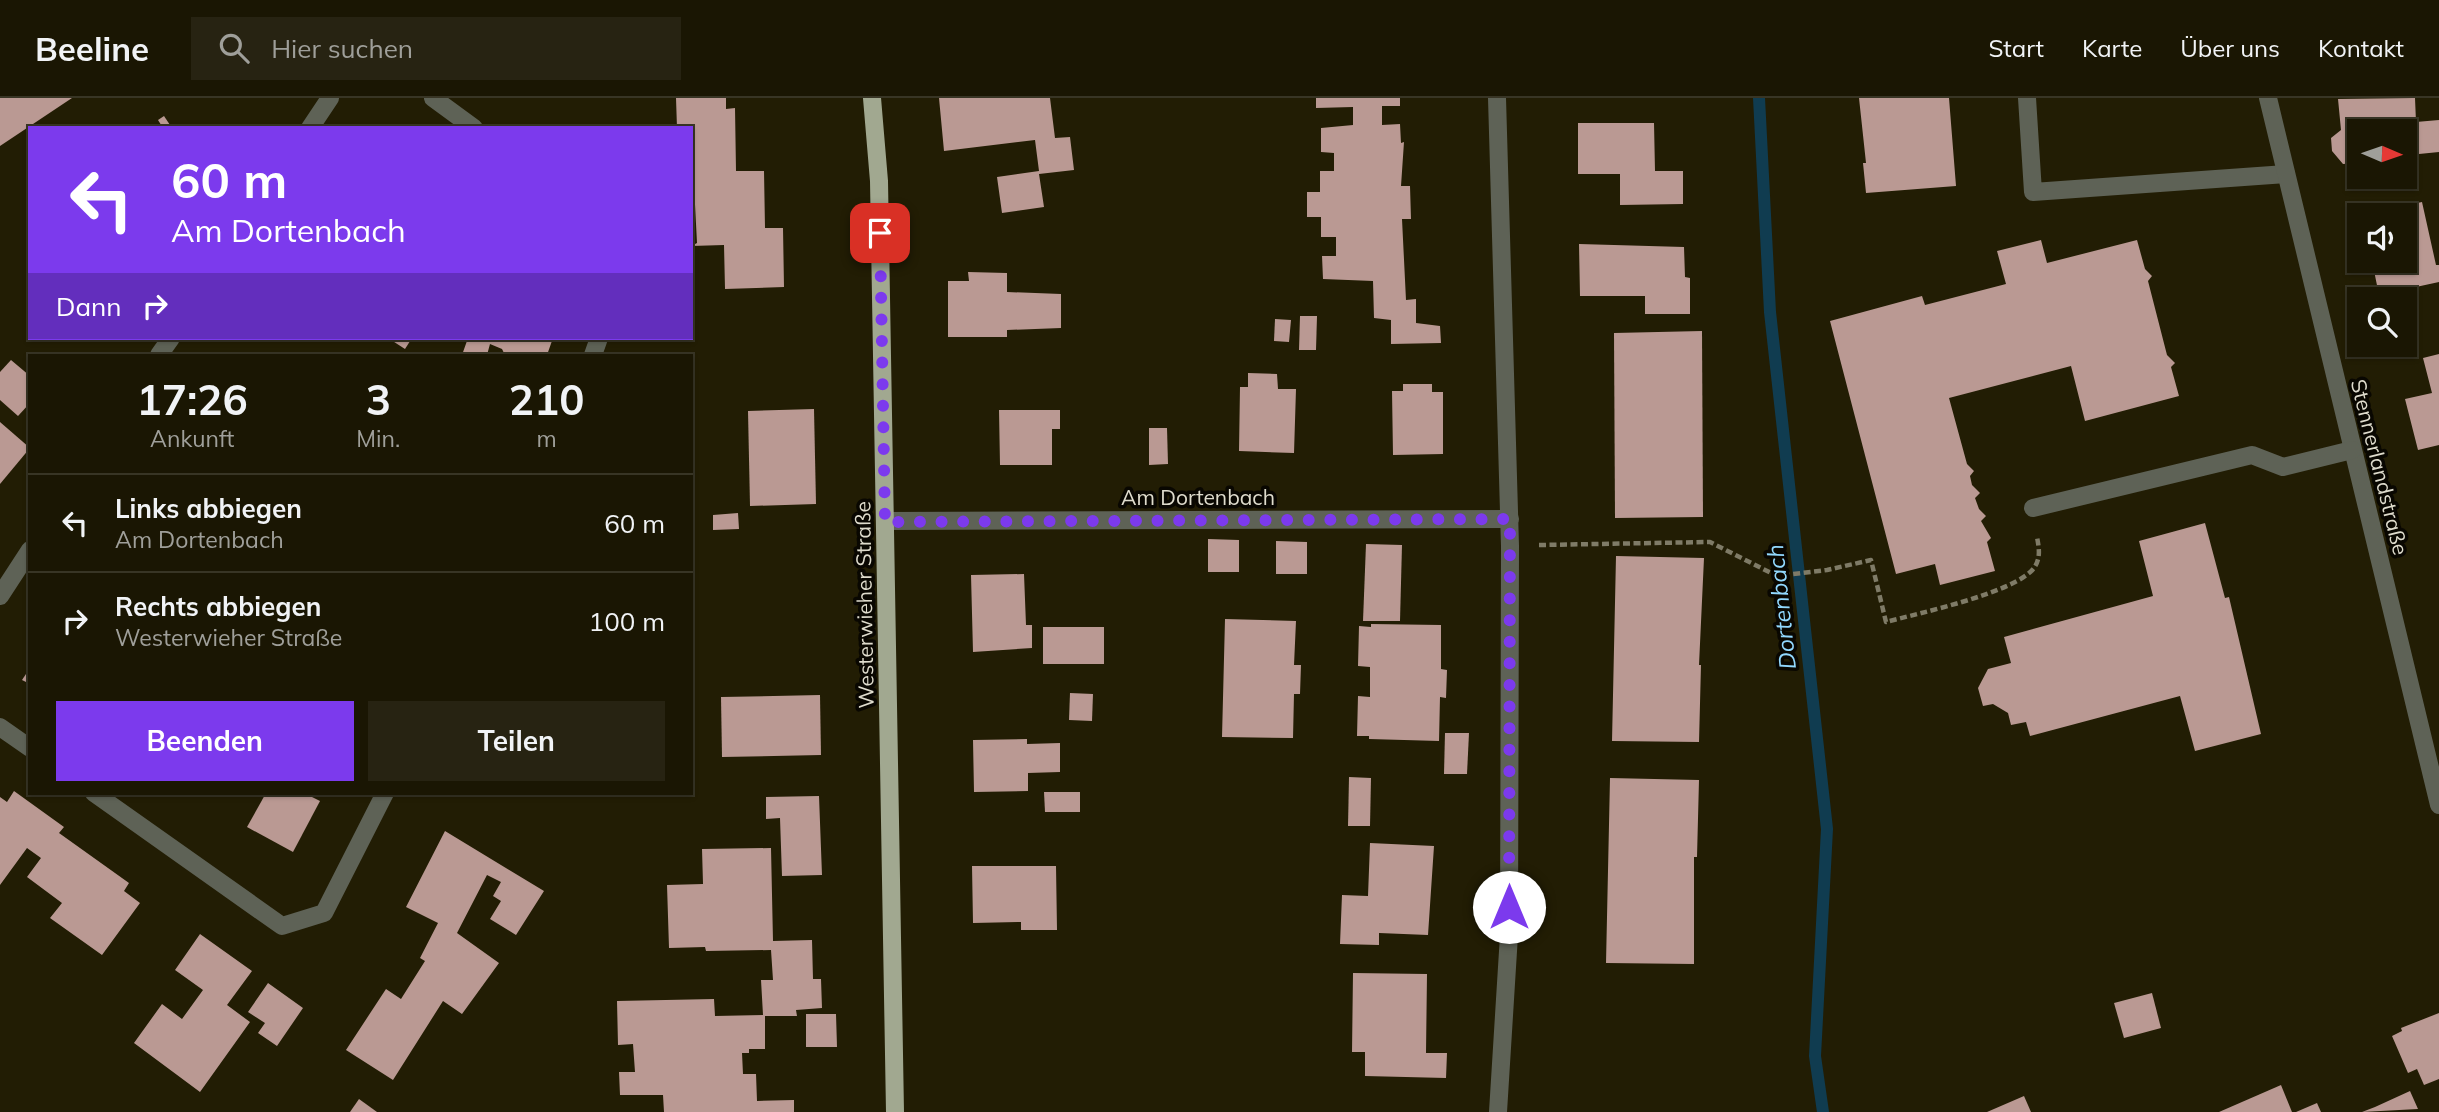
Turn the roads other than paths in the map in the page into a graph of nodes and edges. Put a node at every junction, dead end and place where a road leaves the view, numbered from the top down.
1 (330, 98) edge
2 (433, 98) edge
3 (872, 98) edge
4 (1497, 98) edge
5 (2027, 98) edge
6 (2268, 98) edge
7 (311, 126) edge
8 (471, 126) edge
9 (2286, 174) junction
10 (2352, 450) junction
11 (2033, 508) road end
12 (1510, 519) junction
13 (885, 522) junction
14 (28, 553) edge
15 (1, 593) edge
16 (0, 727) edge
17 (28, 747) edge
18 (97, 795) edge
19 (384, 795) edge
20 (2439, 805) edge
21 (895, 1112) edge
22 (1499, 1112) edge

1 - 7 street
2 - 8 street
3 - 13 main road, Westerwieher Straße
4 - 12 street
5 - 9 street
6 - 9 street, Stennerlandstraße
9 - 10 street, Stennerlandstraße
10 - 11 street
10 - 20 street, Stennerlandstraße
12 - 13 street, Am Dortenbach
12 - 22 street
13 - 21 main road, Westerwieher Straße
14 - 15 street
16 - 17 street
18 - 19 street

